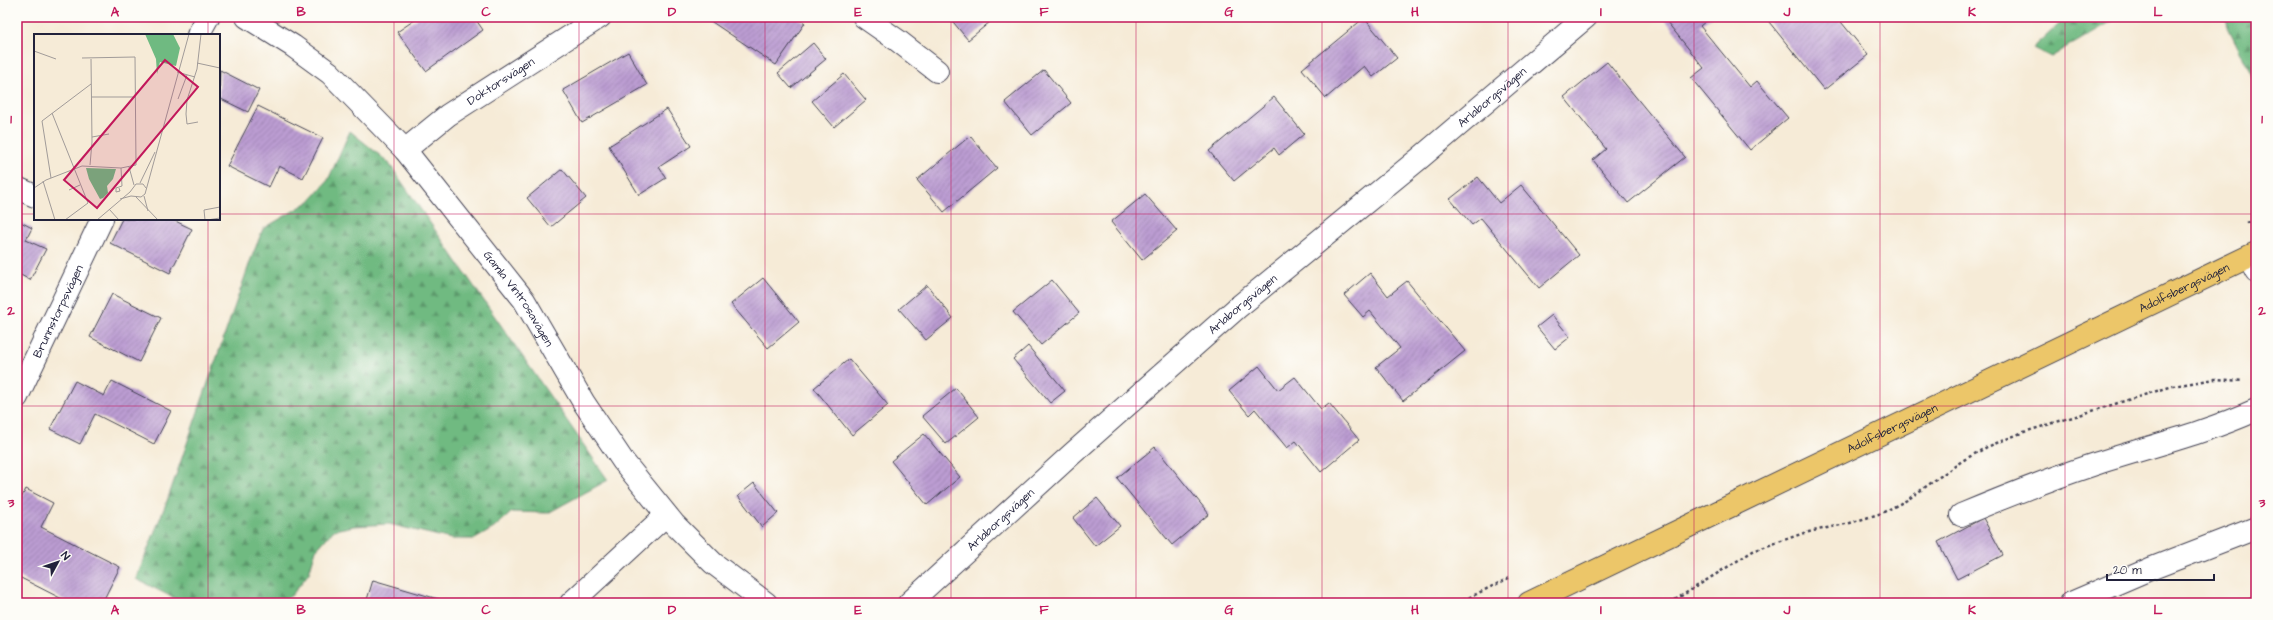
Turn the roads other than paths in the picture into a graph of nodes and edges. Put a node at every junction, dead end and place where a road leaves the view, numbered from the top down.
1 (208, 17) edge
2 (247, 17) edge
3 (600, 17) edge
4 (864, 17) edge
5 (1586, 17) edge
6 (199, 34) edge
7 (937, 71) dead end
8 (405, 150) junction
9 (17, 188) edge
10 (34, 196) edge
11 (95, 221) edge
12 (2254, 260) edge
13 (17, 397) edge
14 (2256, 410) edge
15 (666, 515) junction
16 (1961, 515) dead end
17 (2256, 528) edge
18 (757, 601) edge
19 (571, 603) edge
20 (909, 603) edge
21 (1529, 603) edge
22 (2071, 603) edge

1 - 6 street
2 - 8 street, Gamla Vintrosavägen
3 - 8 street, Doktorsvägen
4 - 7 street
5 - 20 street, Arlaborgsvägen
8 - 15 street, Gamla Vintrosavägen
9 - 10 street
11 - 13 street, Brunnstorpsvägen
12 - 21 main road, Adolfsbergsvägen
14 - 16 street
15 - 18 street, Gamla Vintrosavägen
15 - 19 street
17 - 22 street

